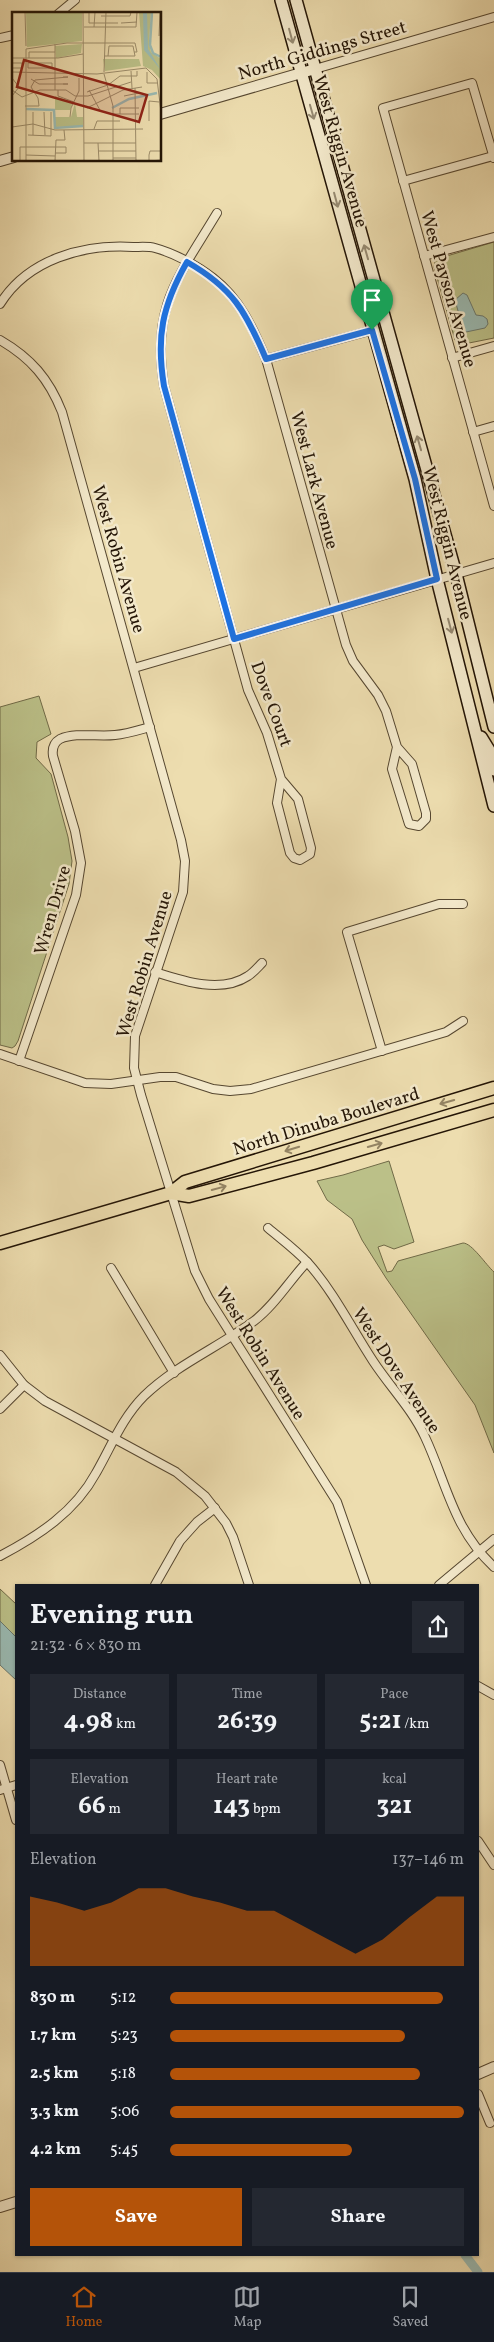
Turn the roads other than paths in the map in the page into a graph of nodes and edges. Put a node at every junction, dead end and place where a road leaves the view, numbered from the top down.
1 (76, 0) edge
2 (280, 0) edge
3 (296, 0) edge
4 (61, 12) edge
5 (494, 18) edge
6 (315, 69) junction
7 (301, 72) junction
8 (161, 114) edge
9 (494, 157) edge
10 (403, 181) junction
11 (217, 214) dead end
12 (494, 237) edge
13 (424, 256) junction
14 (187, 262) junction
15 (0, 304) edge
16 (372, 330) junction
17 (0, 340) edge
18 (494, 346) edge
19 (452, 358) junction
20 (266, 359) junction
21 (494, 426) edge
22 (473, 432) junction
23 (494, 506) edge
24 (494, 563) edge
25 (456, 574) junction
26 (437, 579) junction
27 (335, 609) junction
28 (234, 639) junction
29 (134, 668) junction
30 (150, 727) junction
31 (475, 727) junction
32 (494, 727) edge
33 (397, 746) junction
34 (494, 770) edge
35 (281, 779) junction
36 (494, 806) edge
37 (463, 904) dead end
38 (262, 962) dead end
39 (155, 972) junction
40 (463, 1021) dead end
41 (382, 1051) junction
42 (0, 1054) edge
43 (19, 1061) junction
44 (137, 1080) junction
45 (494, 1088) edge
46 (494, 1110) edge
47 (171, 1193) junction
48 (268, 1228) dead end
49 (0, 1243) edge
50 (307, 1262) junction
51 (112, 1268) dead end
52 (233, 1335) junction
53 (0, 1355) edge
54 (174, 1373) junction
55 (24, 1385) junction
56 (0, 1409) edge
57 (114, 1439) junction
58 (215, 1508) junction
59 (494, 1539) edge
60 (480, 1551) junction
61 (0, 1556) edge
62 (494, 1567) edge
63 (156, 1584) edge
64 (249, 1584) edge
65 (366, 1584) edge
66 (439, 1584) edge
67 (479, 1687) edge
68 (494, 1695) edge
69 (0, 1765) edge
70 (3, 1788) edge
71 (15, 1818) edge
72 (479, 1843) edge
73 (494, 1865) edge
74 (494, 2067) edge
75 (479, 2074) edge
76 (479, 2096) edge
77 (490, 2123) dead end
78 (15, 2202) edge
79 (0, 2207) edge

1 - 4 street
2 -> 7 main road, West Riggin Avenue
3 - 6 main road, West Riggin Avenue
5 - 6 street, North Giddings Street
6 - 7 street, North Giddings Street
25 -> 6 main road, West Riggin Avenue
7 - 8 street, North Giddings Street
7 -> 16 main road, West Riggin Avenue
9 - 10 street
9 - 10 street, West Payson Avenue
10 - 13 street, West Payson Avenue
11 - 14 street, Dove Court
12 - 13 street
13 - 19 street, West Payson Avenue
14 - 15 street, West Lark Avenue
14 - 20 street, West Lark Avenue
14 - 28 street, Dove Court
16 - 20 street
16 - 26 main road, West Riggin Avenue
17 - 29 street, West Robin Avenue
18 - 19 street
19 - 22 street, West Payson Avenue
20 - 27 street, West Lark Avenue
21 - 22 street
22 - 23 street, West Payson Avenue
24 - 25 street
25 - 26 street
25 - 32 main road, West Riggin Avenue
26 - 27 street
26 -> 31 main road, West Riggin Avenue
27 - 28 street
27 - 33 street, West Lark Avenue
28 - 29 street
28 - 35 street, Dove Court
29 - 30 street, West Robin Avenue
30 - 39 street, West Robin Avenue
30 - 43 street, Wren Drive
31 - 34 main road
31 - 36 main road, West Riggin Avenue
33 - 33 street
35 - 35 street, Dove Court
37 - 41 street
38 - 39 street
39 - 44 street, West Robin Avenue
40 - 41 street
41 - 44 street
42 - 43 street
43 - 44 street
44 - 47 street, West Robin Avenue
45 -> 47 main road, North Dinuba Boulevard
47 -> 46 main road, North Dinuba Boulevard
47 - 49 main road, North Dinuba Boulevard
47 - 52 street, West Robin Avenue
48 - 50 street, West Dove Avenue
50 - 52 street
50 - 60 street, West Dove Avenue
51 - 54 street
52 - 54 street
52 - 65 street, West Robin Avenue
53 - 55 street
54 - 57 street
55 - 56 street
55 - 57 street
57 - 58 street
57 - 61 street
58 - 63 street
58 - 64 street
59 - 60 street
60 - 62 street, West Dove Avenue
60 - 66 street
67 - 68 street
69 - 70 street
70 - 71 street
72 - 73 street
74 - 75 street
76 - 77 street
78 - 79 street

